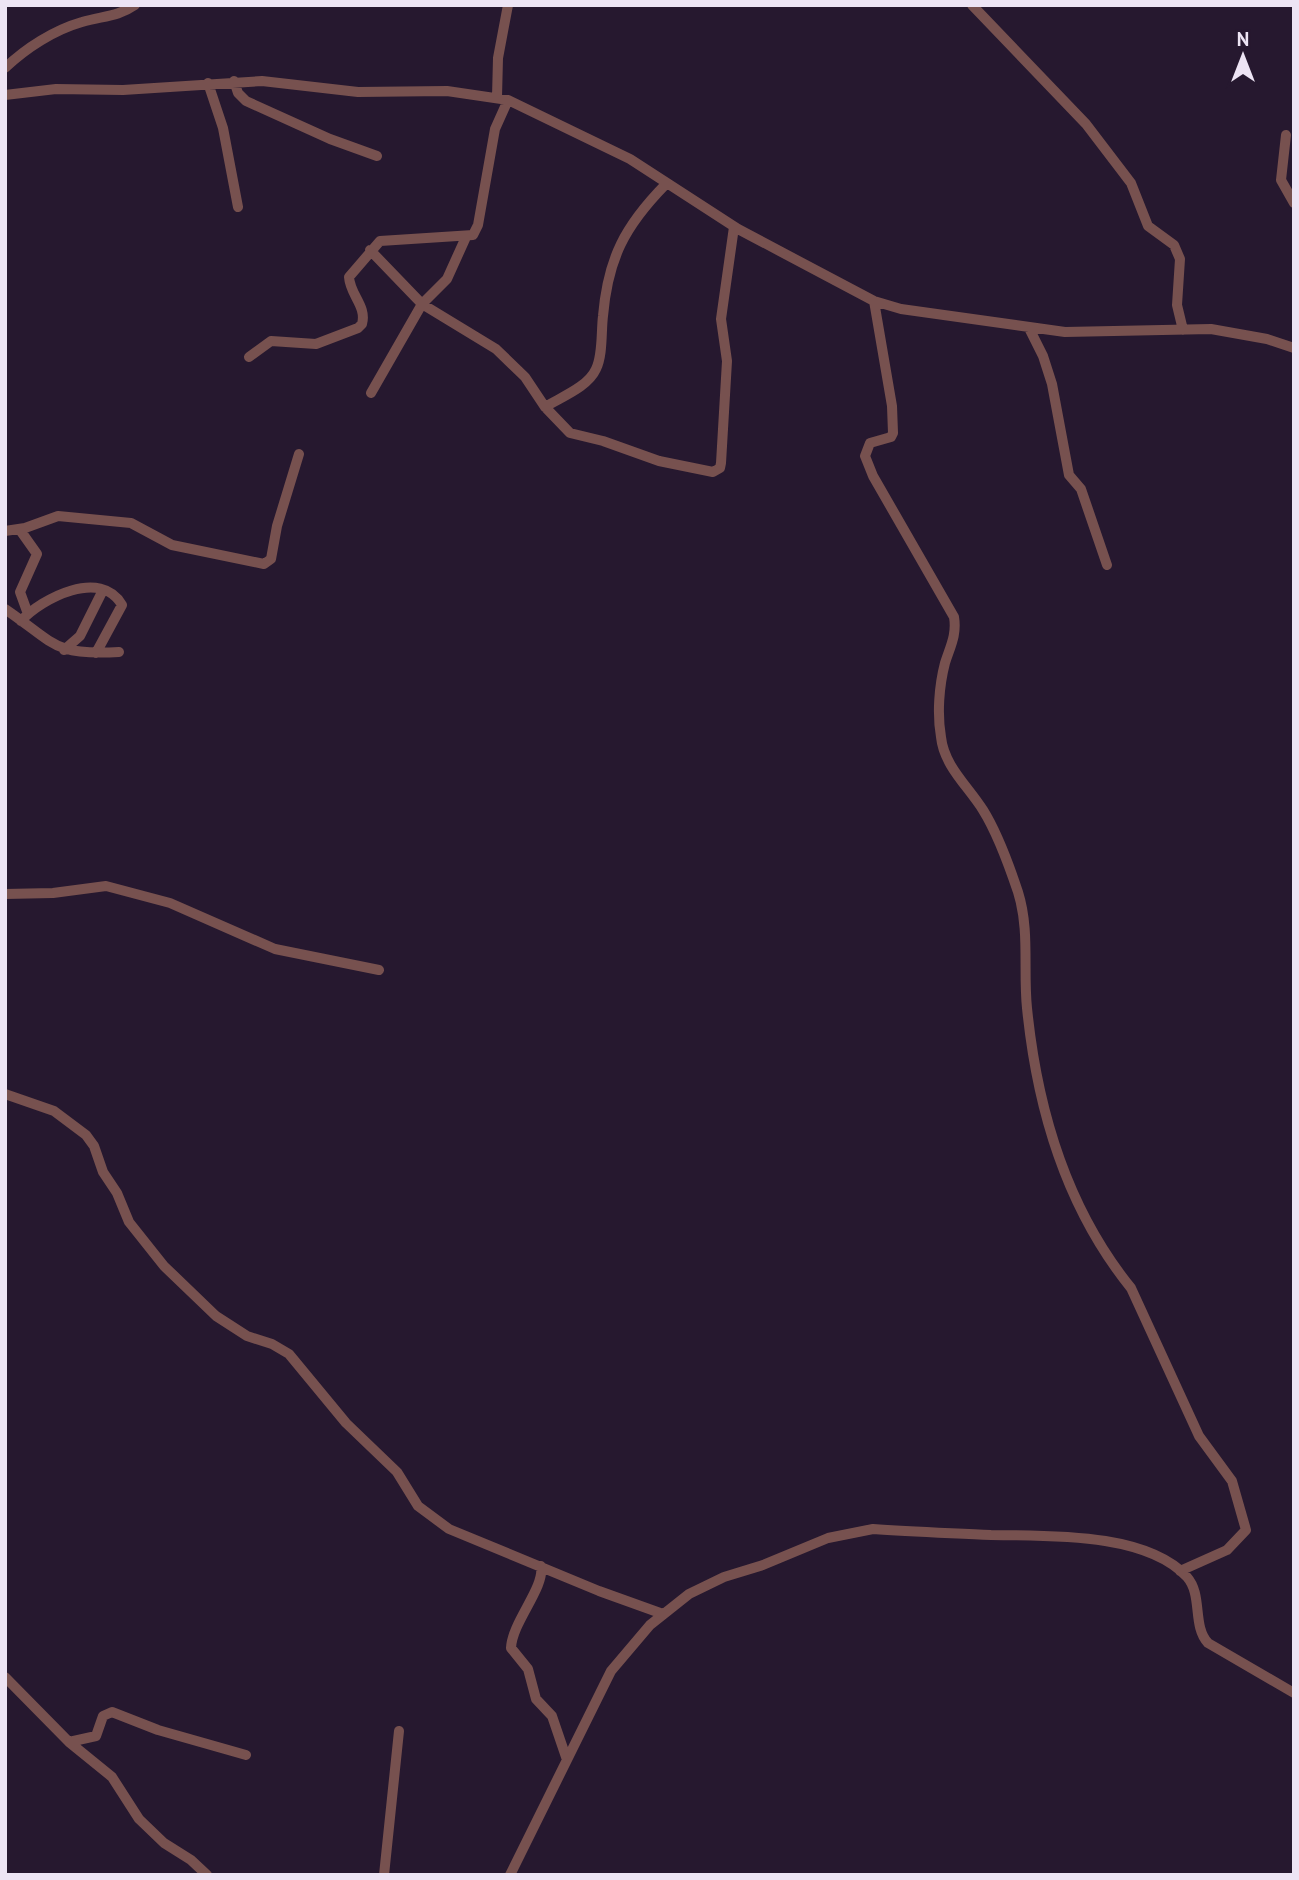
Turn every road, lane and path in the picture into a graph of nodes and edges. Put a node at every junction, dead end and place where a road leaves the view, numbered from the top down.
1 (135, 5) edge
2 (508, 5) edge
3 (972, 5) edge
4 (5, 68) edge
5 (234, 81) junction
6 (208, 83) junction
7 (5, 95) edge
8 (502, 99) junction
9 (1286, 135) dead end
10 (377, 156) dead end
11 (665, 185) junction
12 (1294, 202) edge
13 (238, 207) dead end
14 (734, 227) junction
15 (466, 237) junction
16 (370, 250) junction
17 (874, 301) junction
18 (422, 304) junction
19 (1029, 328) junction
20 (1183, 330) junction
21 (1294, 348) edge
22 (249, 357) dead end
23 (371, 393) dead end
24 (545, 407) junction
25 (299, 454) dead end
26 (20, 530) junction
27 (5, 531) edge
28 (1107, 565) dead end
29 (103, 590) junction
30 (5, 609) edge
31 (24, 617) junction
32 (64, 650) junction
33 (119, 652) dead end
34 (96, 653) junction
35 (5, 894) edge
36 (379, 970) dead end
37 (5, 1094) edge
38 (541, 1566) junction
39 (1180, 1571) junction
40 (663, 1614) junction
41 (5, 1677) edge
42 (1294, 1693) edge
43 (399, 1731) dead end
44 (69, 1742) junction
45 (246, 1755) dead end
46 (567, 1761) junction
47 (207, 1875) edge
48 (384, 1875) edge
49 (510, 1875) edge

1 - 4 street
2 - 8 street
3 - 20 street
5 - 6 street
5 - 8 street
5 - 10 street
6 - 7 street
6 - 13 street
8 - 11 street
8 - 15 street
9 - 12 street
11 - 14 street
11 - 24 street
14 - 17 street
14 - 24 street
15 - 16 street
15 - 18 street
16 - 18 street
16 - 22 street
17 - 19 street
17 - 39 street
18 - 23 street
18 - 24 street
19 - 20 street
19 - 28 street
20 - 21 street
25 - 26 street
26 - 27 street
26 - 31 street
29 - 31 street
29 - 32 street
29 - 34 street
30 - 31 street
31 - 32 street
32 - 34 street
33 - 34 street
35 - 36 street
37 - 38 street
38 - 40 street
38 - 46 street
39 - 40 street
39 - 42 street
40 - 46 street
41 - 44 street
43 - 48 street
44 - 45 street
44 - 47 street
46 - 49 street

